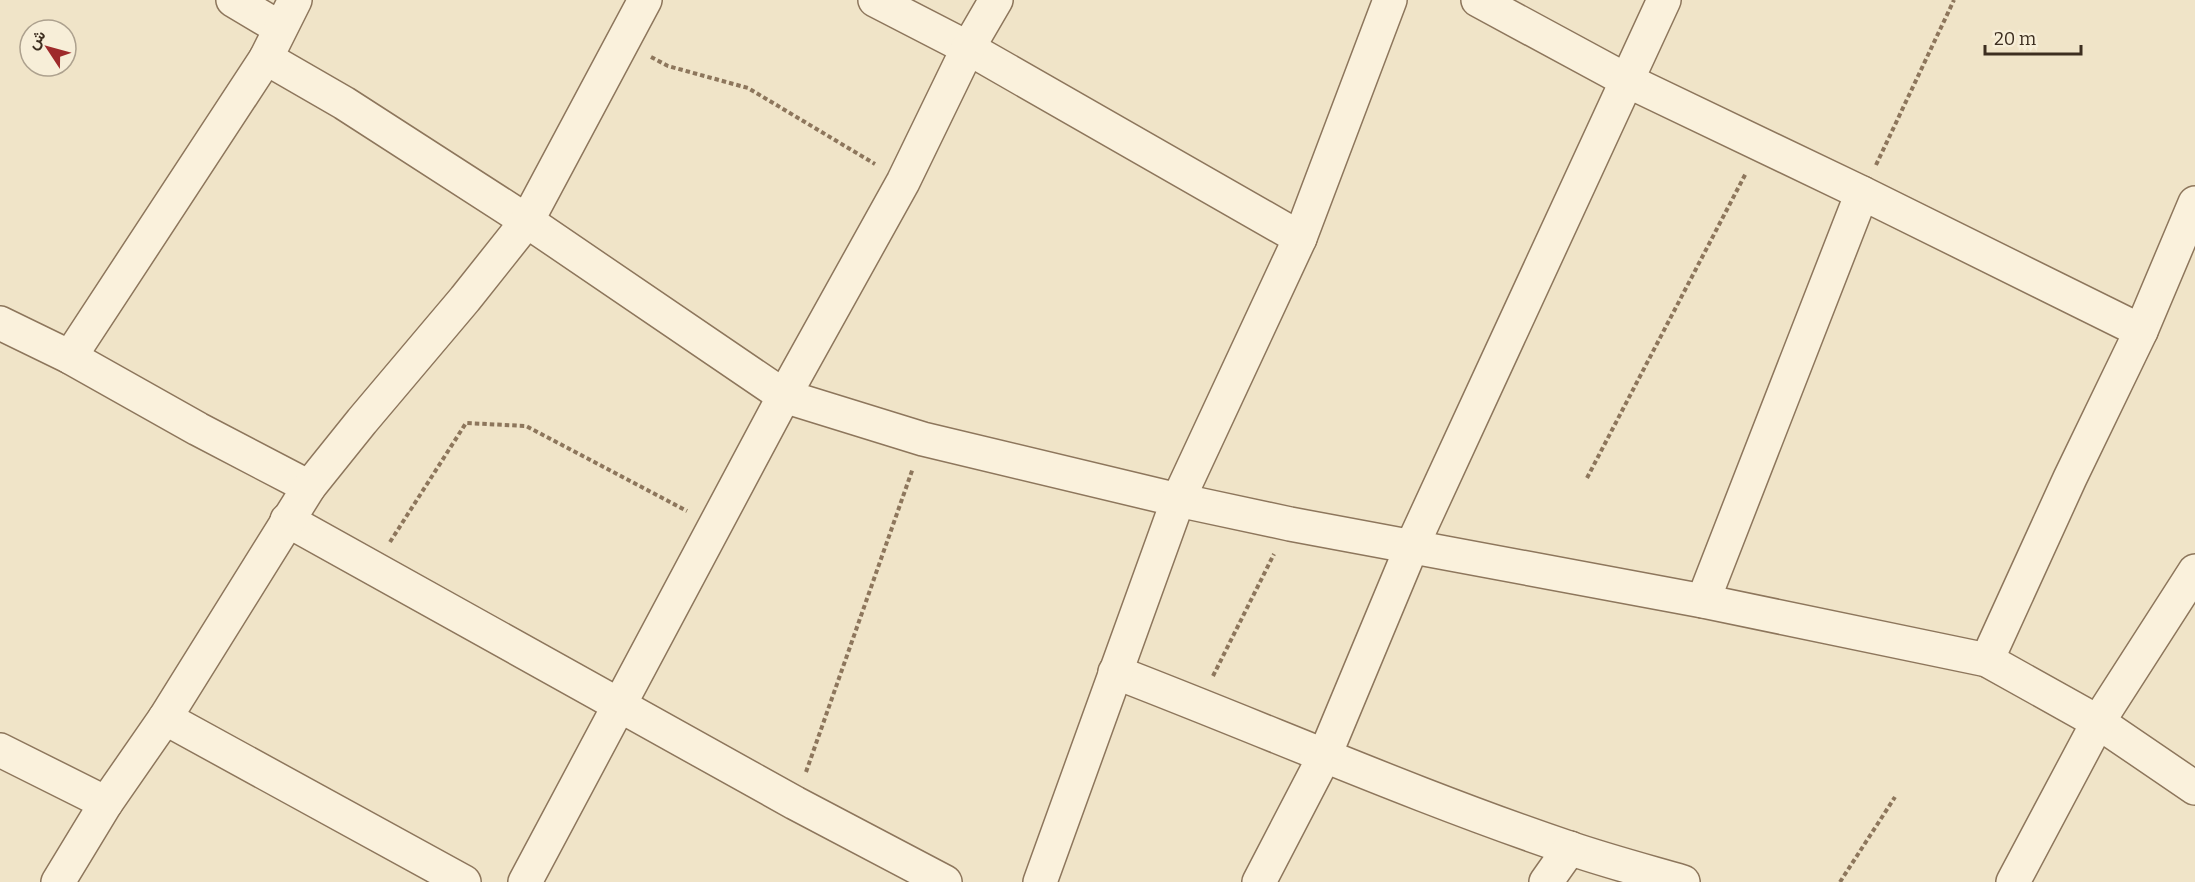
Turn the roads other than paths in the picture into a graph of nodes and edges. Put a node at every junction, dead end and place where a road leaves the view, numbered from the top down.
1 (233, 0) edge
2 (295, 0) edge
3 (645, 0) edge
4 (875, 0) edge
5 (996, 0) edge
6 (1390, 0) edge
7 (1478, 0) edge
8 (1664, 0) edge
9 (280, 28) junction
10 (968, 48) junction
11 (266, 58) junction
12 (1626, 80) junction
13 (1862, 193) junction
14 (2195, 203) edge
15 (526, 222) junction
16 (1300, 238) junction
17 (0, 323) edge
18 (2141, 331) junction
19 (70, 357) junction
20 (784, 396) junction
21 (309, 487) junction
22 (1178, 500) junction
23 (287, 520) junction
24 (1412, 546) junction
25 (2195, 571) edge
26 (1703, 601) junction
27 (1987, 660) junction
28 (1115, 672) junction
29 (621, 706) junction
30 (165, 718) junction
31 (2098, 722) junction
32 (0, 750) edge
33 (1324, 757) junction
34 (2195, 789) edge
35 (106, 803) junction
36 (1570, 848) junction
37 (58, 882) edge
38 (464, 882) edge
39 (525, 882) edge
40 (945, 882) edge
41 (1040, 882) edge
42 (1259, 882) edge
43 (1546, 882) edge
44 (1683, 882) edge
45 (2013, 882) edge

1 - 9 street
2 - 9 street
3 - 15 street
4 - 10 street
5 - 10 street
6 - 16 street
7 - 12 street
8 - 12 street
9 - 11 street
10 - 16 street
10 - 20 street
11 - 15 street
11 - 19 street
12 - 13 street
12 - 24 street
13 - 18 street
13 - 26 street
14 - 18 street
15 - 20 street
15 - 21 street
16 - 22 street
17 - 19 street
18 - 27 street
19 - 21 street
20 - 22 street
20 - 29 street
21 - 23 street
22 - 24 street
22 - 28 street
23 - 29 street
23 - 30 street
24 - 26 street
24 - 33 street
25 - 31 street
26 - 27 street
27 - 31 street
28 - 33 street
28 - 41 street
29 - 39 street
29 - 40 street
30 - 35 street
30 - 38 street
31 - 34 street
31 - 45 street
32 - 35 street
33 - 36 street
33 - 42 street
35 - 37 street
36 - 43 street
36 - 44 street

